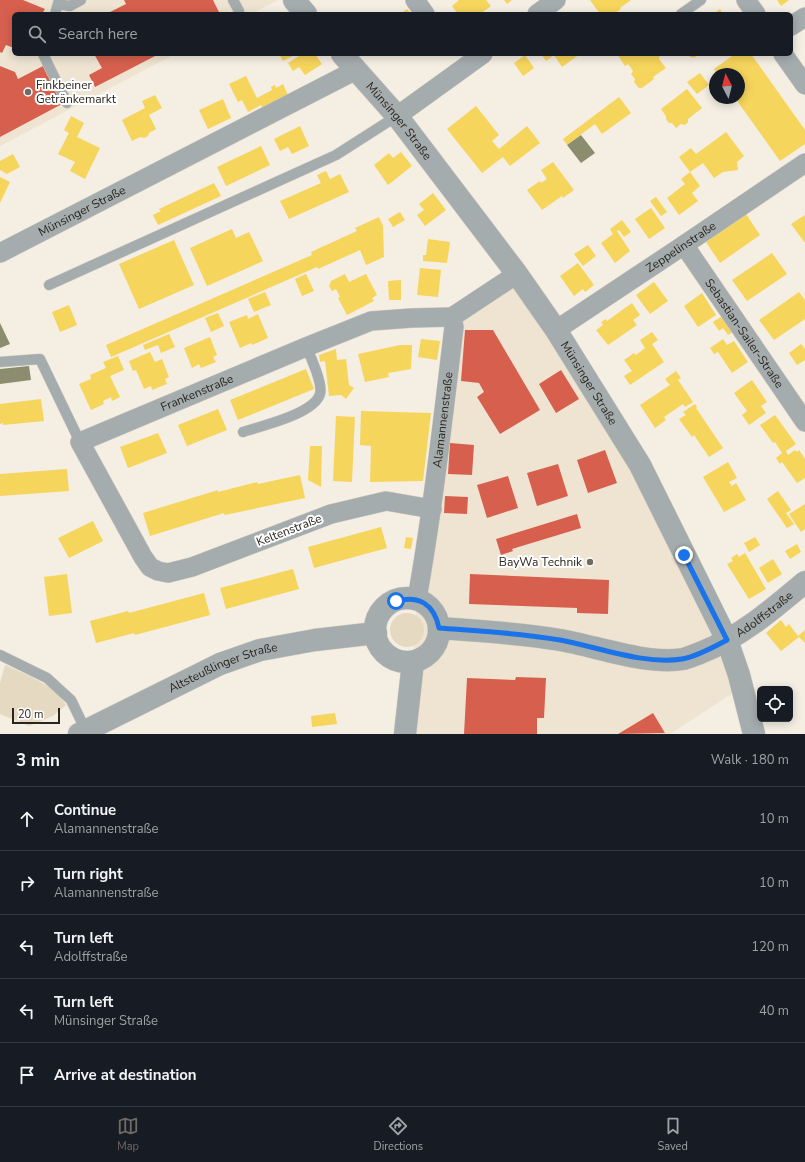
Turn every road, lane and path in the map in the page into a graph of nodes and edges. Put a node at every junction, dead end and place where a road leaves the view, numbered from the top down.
1 (81, 0) edge
2 (233, 0) edge
3 (294, 0) edge
4 (415, 0) edge
5 (556, 0) edge
6 (701, 0) edge
7 (746, 0) edge
8 (57, 6) edge
9 (239, 11) dead end
10 (304, 12) edge
11 (424, 12) edge
12 (540, 12) edge
13 (683, 12) edge
14 (755, 12) edge
15 (805, 17) edge
16 (793, 25) edge
17 (44, 56) edge
18 (344, 56) edge
19 (475, 56) edge
20 (784, 56) edge
21 (460, 60) edge
22 (356, 70) junction
23 (805, 86) edge
24 (67, 102) dead end
25 (397, 116) junction
26 (805, 163) edge
27 (684, 245) junction
28 (0, 253) edge
29 (517, 274) junction
30 (49, 285) dead end
31 (452, 317) junction
32 (556, 330) junction
33 (306, 347) junction
34 (0, 362) edge
35 (805, 422) edge
36 (243, 432) dead end
37 (80, 442) junction
38 (432, 509) junction
39 (805, 582) edge
40 (417, 599) junction
41 (439, 628) junction
42 (376, 633) junction
43 (727, 640) junction
44 (0, 655) edge
45 (413, 662) junction
46 (83, 732) edge
47 (405, 734) edge
48 (754, 734) edge

1 - 8 lane
2 - 9 lane
3 - 10 street
4 - 11 street
5 - 12 street
6 - 13 lane
7 - 14 street
15 - 16 street
17 - 24 lane
18 - 22 street, Münsinger Straße
19 - 21 street
20 - 23 street
21 - 25 street
22 - 25 street, Münsinger Straße
22 - 28 street, Münsinger Straße
25 - 29 street, Münsinger Straße
25 - 30 lane
26 - 27 street, Zeppelinstraße
27 - 32 street, Zeppelinstraße
27 - 35 street, Sebastian-Sailer-Straße
29 - 31 street
29 - 32 street, Münsinger Straße
31 - 33 street, Frankenstraße
31 - 38 street, Alamannenstraße
32 - 43 street, Münsinger Straße
33 - 36 lane
33 - 37 street, Frankenstraße
34 - 37 lane
37 - 38 street, Keltenstraße
38 - 40 street, Alamannenstraße
39 - 43 street, Adolffstraße
40 - 41 street
40 - 42 street
41 - 43 street, Adolffstraße
41 - 45 street
42 - 45 street
42 - 46 street, Altsteußlinger Straße
43 - 48 street, Münsinger Straße
44 - 46 lane
45 - 47 street

